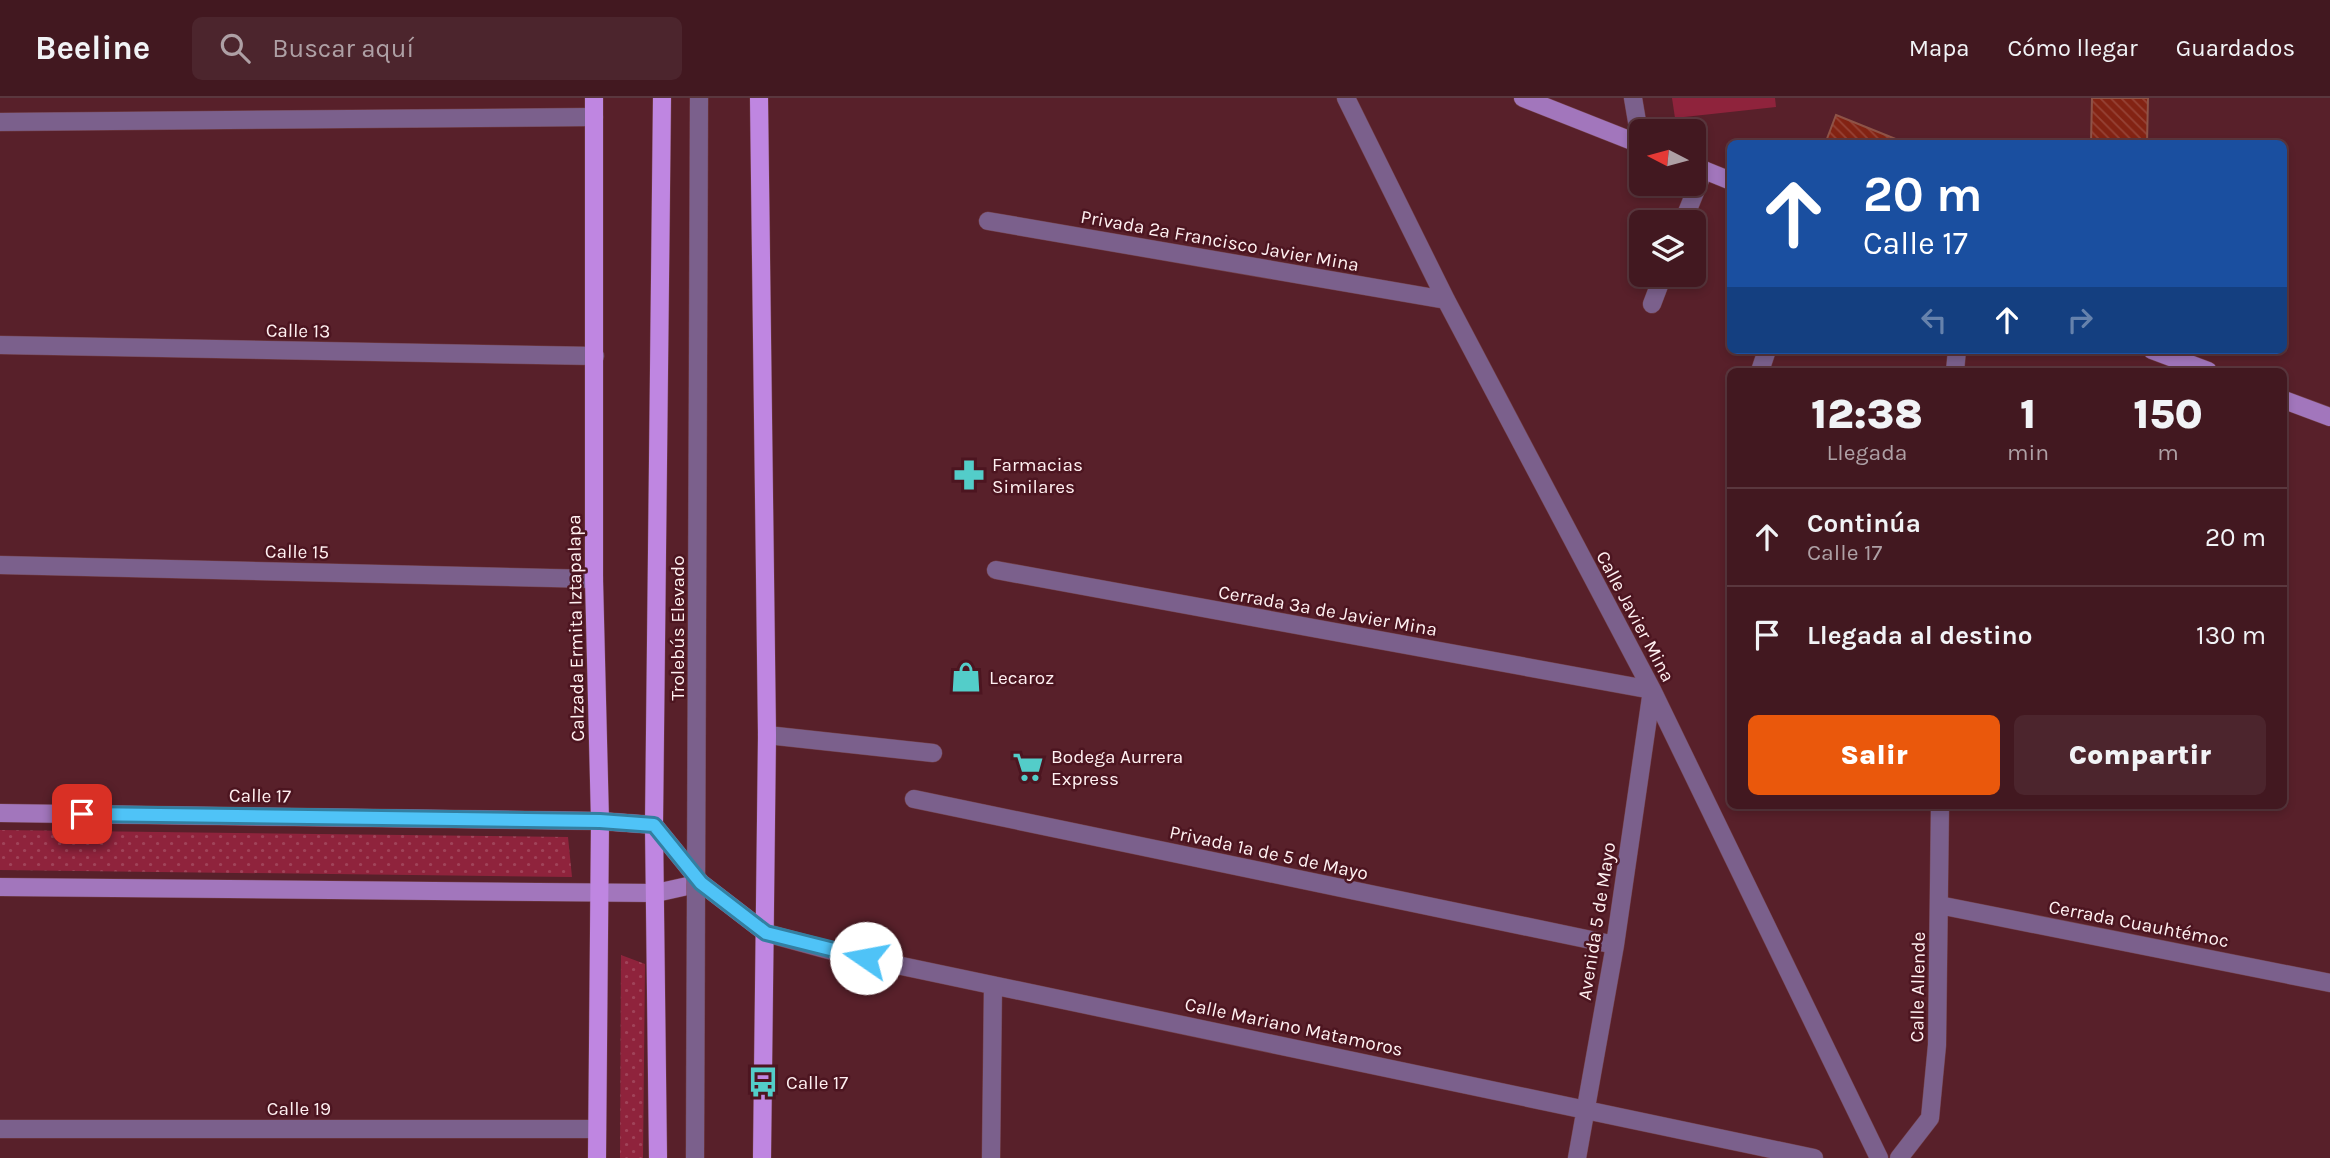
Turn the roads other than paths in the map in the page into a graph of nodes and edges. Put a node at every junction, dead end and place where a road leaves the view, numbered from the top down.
1 (594, 98) edge
2 (662, 98) edge
3 (699, 98) edge
4 (760, 98) edge
5 (1346, 98) edge
6 (1523, 98) edge
7 (1633, 98) edge
8 (594, 117) junction
9 (1637, 119) edge
10 (0, 122) edge
11 (1629, 140) edge
12 (1706, 171) edge
13 (1727, 179) edge
14 (988, 221) dead end
15 (1658, 287) edge
16 (1446, 300) junction
17 (1652, 304) dead end
18 (0, 345) edge
19 (2163, 354) edge
20 (595, 356) junction
21 (2200, 368) edge
22 (2287, 401) edge
23 (2330, 417) edge
24 (0, 565) edge
25 (996, 570) dead end
26 (593, 579) junction
27 (1652, 690) junction
28 (767, 735) junction
29 (933, 753) dead end
30 (914, 799) dead end
31 (1940, 809) edge
32 (0, 813) edge
33 (600, 821) junction
34 (654, 825) junction
35 (701, 883) junction
36 (0, 887) edge
37 (599, 892) junction
38 (656, 893) junction
39 (1939, 905) junction
40 (766, 933) junction
41 (1615, 945) junction
42 (2330, 983) edge
43 (993, 985) junction
44 (1585, 1108) junction
45 (0, 1129) edge
46 (597, 1129) junction
47 (597, 1158) edge
48 (658, 1158) edge
49 (695, 1158) edge
50 (762, 1158) edge
51 (991, 1158) edge
52 (1577, 1158) edge
53 (1814, 1158) edge
54 (1879, 1158) edge
55 (1899, 1158) edge

1 - 8 main road, Calzada Ermita Iztapalapa
2 - 34 main road
3 - 49 street, Trolebús Elevado, bridge
4 - 28 main road
5 - 16 street, Calle Javier Mina
6 - 11 street
7 - 9 street
8 - 10 street
8 - 20 main road, Calzada Ermita Iztapalapa
12 - 13 street
14 - 16 street, Privada 2ª Francisco Javier Mina
15 - 17 street
16 - 27 street, Calle Javier Mina
18 - 20 street, Calle 13
19 - 21 street
20 - 26 main road, Calzada Ermita Iztapalapa
22 - 23 street
24 - 26 street, Calle 15
25 - 27 street, Cerrada 3ª de Javier Mina
26 - 33 main road, Calzada Ermita Iztapalapa
27 - 41 street, Avenida 5 de Mayo
27 - 54 street, Calle Javier Mina
28 - 29 street
28 - 40 main road
30 - 41 street, Privada 1ª de 5 de Mayo
31 - 39 street, Calle Allende
32 - 33 street, Calle 17
33 - 34 street, Calle 17
33 - 37 main road, Calzada Ermita Iztapalapa
34 - 35 street
34 - 38 main road
35 - 38 street
35 - 40 street
36 - 37 street
37 - 38 street
37 - 46 main road, Calzada Ermita Iztapalapa
38 - 48 main road
39 - 42 street, Cerrada Cuauhtémoc
39 - 55 street, Calle Allende
40 - 43 street, Calle Mariano Matamoros
40 - 50 main road
41 - 44 street, Avenida 5 de Mayo
43 - 44 street, Calle Mariano Matamoros
43 - 51 street
44 - 52 street, Avenida 5 de Mayo
44 - 53 street, Calle Mariano Matamoros
45 - 46 street, Calle 19
46 - 47 main road, Calzada Ermita Iztapalapa

